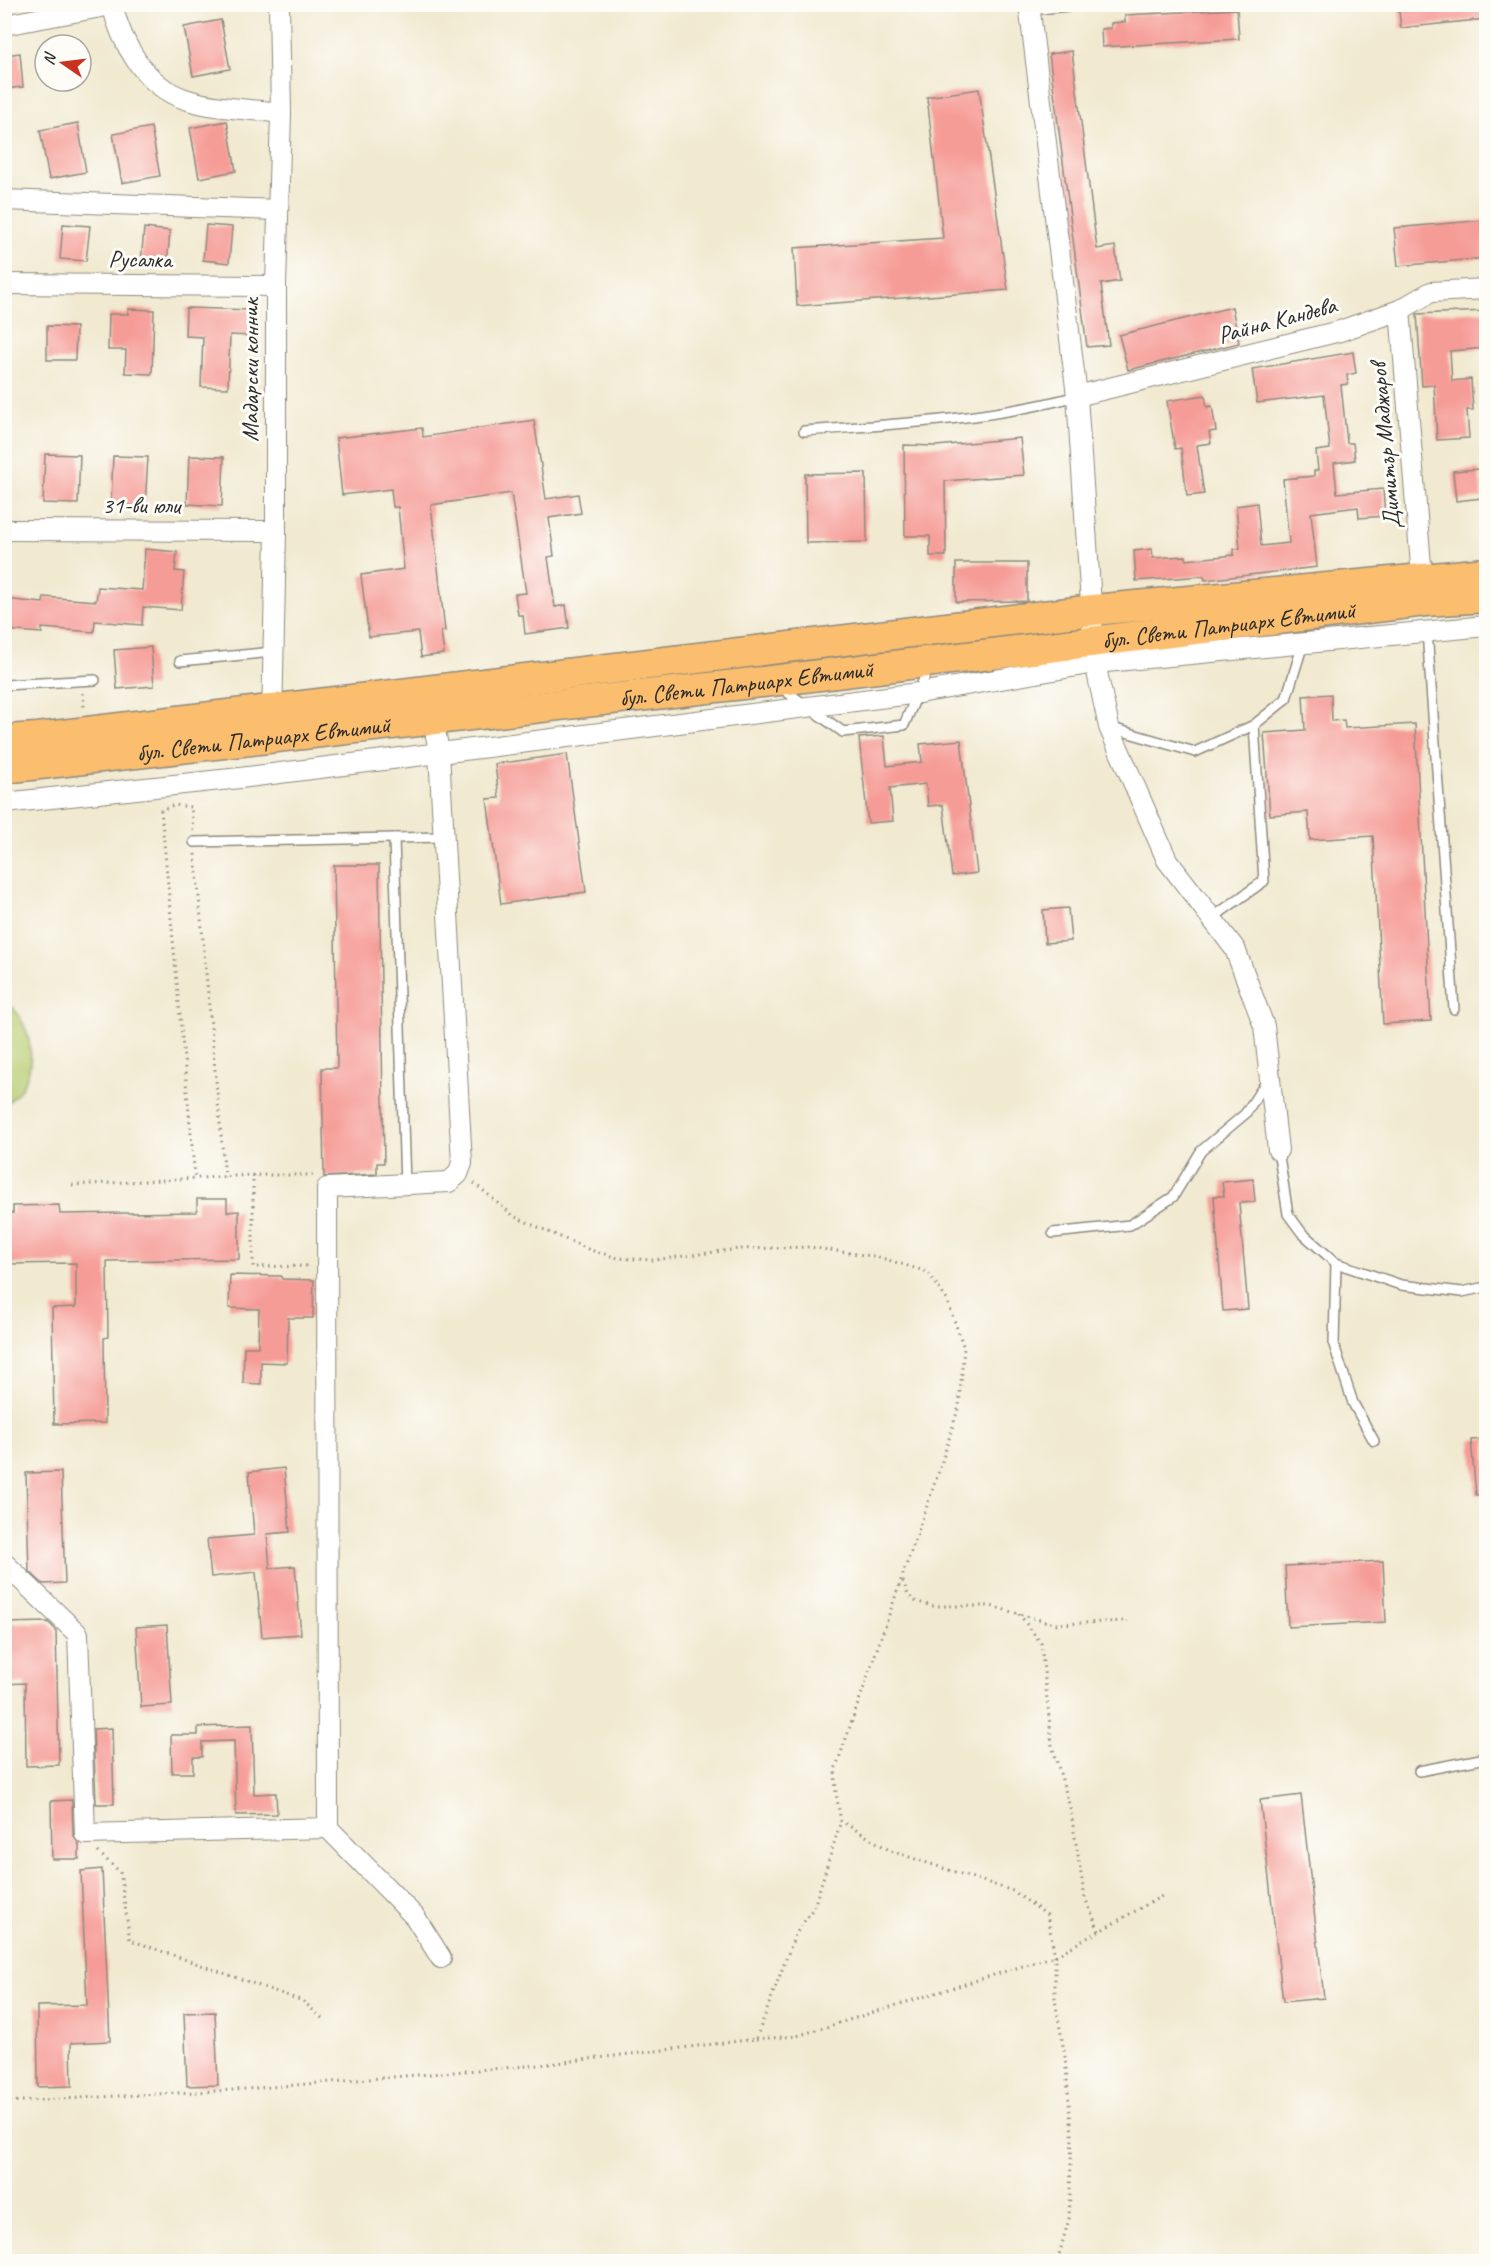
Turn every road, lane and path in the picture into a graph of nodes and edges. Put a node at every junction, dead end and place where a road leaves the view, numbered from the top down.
1 (279, 4) edge
2 (1087, 4) edge
3 (112, 5) edge
4 (1029, 7) edge
5 (4, 25) edge
6 (280, 113) junction
7 (4, 200) edge
8 (278, 210) junction
9 (4, 284) edge
10 (276, 286) junction
11 (1486, 289) edge
12 (1400, 310) junction
13 (1077, 396) junction
14 (804, 431) dead end
15 (4, 530) edge
16 (276, 531) junction
17 (1486, 573) edge
18 (1422, 578) junction
19 (1486, 597) edge
20 (1093, 610) junction
21 (1486, 626) edge
22 (1427, 631) junction
23 (1303, 644) junction
24 (273, 652) junction
25 (1094, 653) junction
26 (932, 660) junction
27 (180, 661) dead end
28 (95, 680) dead end
29 (771, 681) junction
30 (4, 685) edge
31 (919, 693) junction
32 (805, 706) junction
33 (432, 718) junction
34 (272, 722) junction
35 (1254, 725) junction
36 (1109, 727) junction
37 (4, 740) edge
38 (439, 753) junction
39 (4, 768) edge
40 (4, 803) edge
41 (394, 837) junction
42 (444, 837) junction
43 (194, 842) junction
44 (1212, 918) junction
45 (1454, 1009) dead end
46 (1270, 1077) junction
47 (1278, 1150) joint
48 (462, 1164) junction
49 (253, 1175) junction
50 (225, 1177) junction
51 (195, 1179) junction
52 (72, 1185) dead end
53 (405, 1185) junction
54 (327, 1188) junction
55 (1053, 1233) dead end
56 (1336, 1263) junction
57 (327, 1266) junction
58 (1486, 1287) edge
59 (1374, 1441) dead end
60 (4, 1563) edge
61 (902, 1579) junction
62 (1019, 1614) junction
63 (1128, 1621) dead end
64 (1486, 1758) edge
65 (1419, 1771) dead end
66 (841, 1821) junction
67 (328, 1828) junction
68 (85, 1834) junction
69 (1162, 1896) dead end
70 (1100, 1931) junction
71 (1054, 1956) junction
72 (441, 1958) dead end
73 (326, 2021) dead end
74 (756, 2039) junction
75 (4, 2102) edge
76 (1057, 2262) edge

1 - 6 street, Мадарски конник
2 - 4 lane
3 - 5 street
3 - 6 street
4 - 13 street
6 - 8 street, Мадарски конник
7 - 8 street
8 - 10 street, Мадарски конник
9 - 10 street, Русалка
10 - 16 street, Мадарски конник
11 - 12 street, Райна Кандева
12 - 13 street, Райна Кандева
12 - 18 street, Димитър Маджаров
13 - 14 lane
13 - 20 street
15 - 16 street, 31-ви юли
16 - 24 street, Мадарски конник
17 - 18 main road, бул. Свети Патриарх Евтимий
18 - 20 main road, бул. Свети Патриарх Евтимий
19 - 25 main road, бул. Свети Патриарх Евтимий
20 - 25 street
20 - 34 main road, бул. Свети Патриарх Евтимий
21 - 22 street
22 - 23 street
22 - 45 lane
23 - 25 street
23 - 35 lane
24 - 27 lane
24 - 34 street, Мадарски конник
25 - 26 main road, бул. Свети Патриарх Евтимий
25 - 31 street
25 - 36 street
26 - 29 main road, бул. Свети Патриарх Евтимий
26 - 31 lane
28 - 30 lane
29 - 32 lane
29 - 33 main road, бул. Свети Патриарх Евтимий
31 - 32 street
31 - 32 lane
32 - 38 street
33 - 34 main road, бул. Свети Патриарх Евтимий
33 - 38 street
34 - 37 main road, бул. Свети Патриарх Евтимий
34 - 39 main road, бул. Свети Патриарх Евтимий
35 - 36 lane
35 - 44 lane
36 - 44 street
38 - 40 street
38 - 42 street
41 - 42 lane
41 - 43 lane
41 - 53 lane
42 - 48 street
43 - 50 path
43 - 51 path
44 - 46 street
46 - 47 street
46 - 55 lane
47 - 56 lane
48 - 53 street
48 - 61 path
49 - 50 path
49 - 54 path
49 - 57 path
50 - 51 path
51 - 52 path
53 - 54 street
54 - 57 street
56 - 58 lane
56 - 59 lane
57 - 67 street
60 - 68 street
61 - 62 path
61 - 66 path
62 - 63 path
62 - 70 path
64 - 65 lane
66 - 71 path
66 - 74 path
67 - 68 street
67 - 72 street
68 - 73 path
69 - 70 path
70 - 71 path
71 - 74 path
71 - 76 path
74 - 75 path

